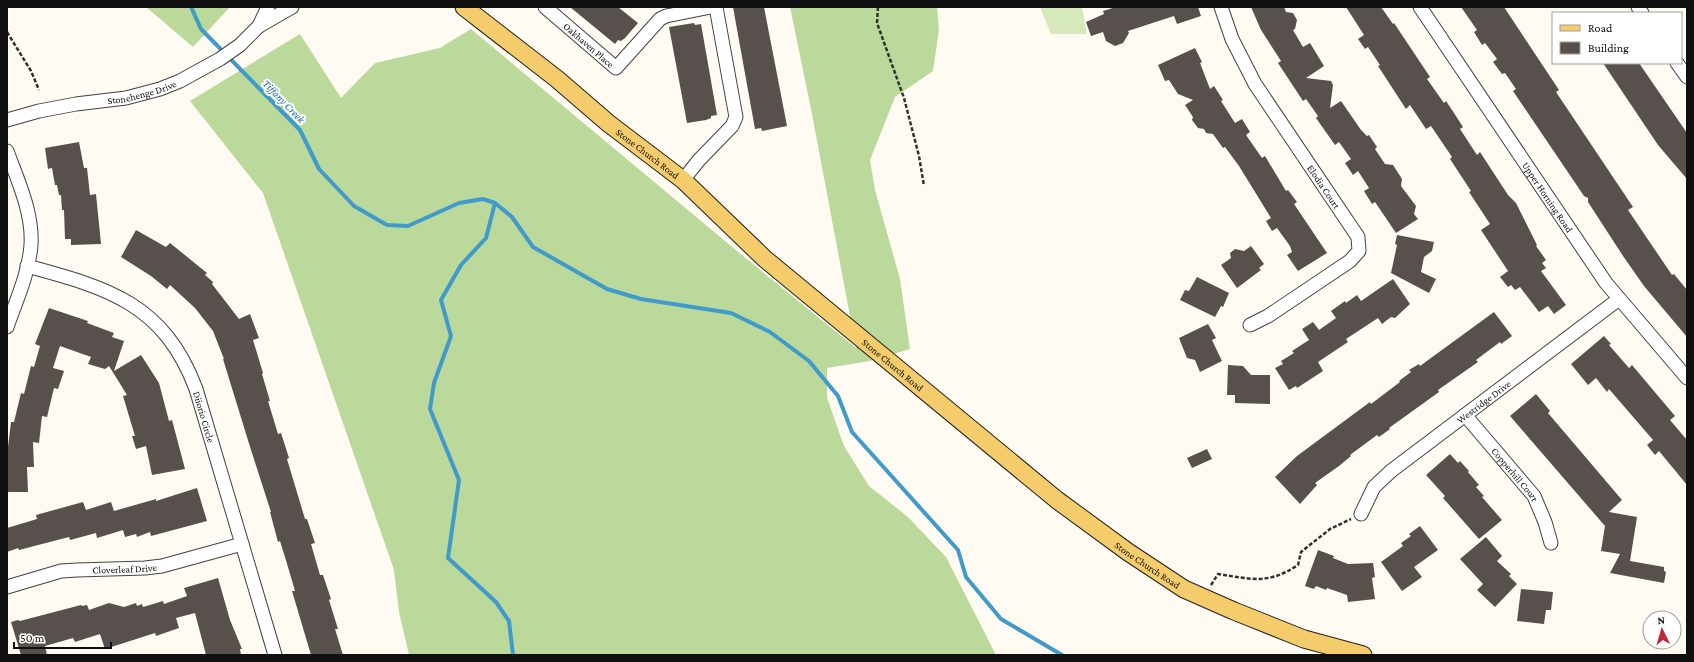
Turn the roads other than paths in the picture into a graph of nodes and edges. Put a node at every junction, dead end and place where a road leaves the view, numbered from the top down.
1 (268, 7) edge
2 (292, 7) edge
3 (464, 7) edge
4 (545, 7) edge
5 (711, 7) edge
6 (716, 7) edge
7 (1221, 7) edge
8 (1420, 7) edge
9 (260, 26) junction
10 (1678, 64) edge
11 (1687, 77) edge
12 (7, 120) edge
13 (7, 151) edge
14 (683, 180) junction
15 (28, 266) junction
16 (1619, 299) junction
17 (1250, 325) dead end
18 (7, 327) edge
19 (1687, 378) edge
20 (1465, 414) junction
21 (1361, 514) road end
22 (1551, 543) dead end
23 (242, 544) junction
24 (7, 587) edge
25 (276, 655) edge
26 (1363, 655) edge

1 - 9 street, Stonehenge Drive
2 - 9 street, Stonehenge Drive
3 - 14 main road, Stone Church Road
4 - 5 street, Oakhaven Place
6 - 14 street
7 - 17 street, Elodia Court
8 - 16 street, Upper Horning Road
9 - 12 street, Stonehenge Drive
10 - 11 street
13 - 15 street
14 - 26 main road, Stone Church Road
15 - 18 street
15 - 23 street, Diiorio Circle
16 - 19 street, Upper Horning Road
16 - 20 street, Westridge Drive
20 - 21 street, Westridge Drive
20 - 22 street, Copperhill Court
23 - 24 street, Cloverleaf Drive
23 - 25 street, Diiorio Circle

